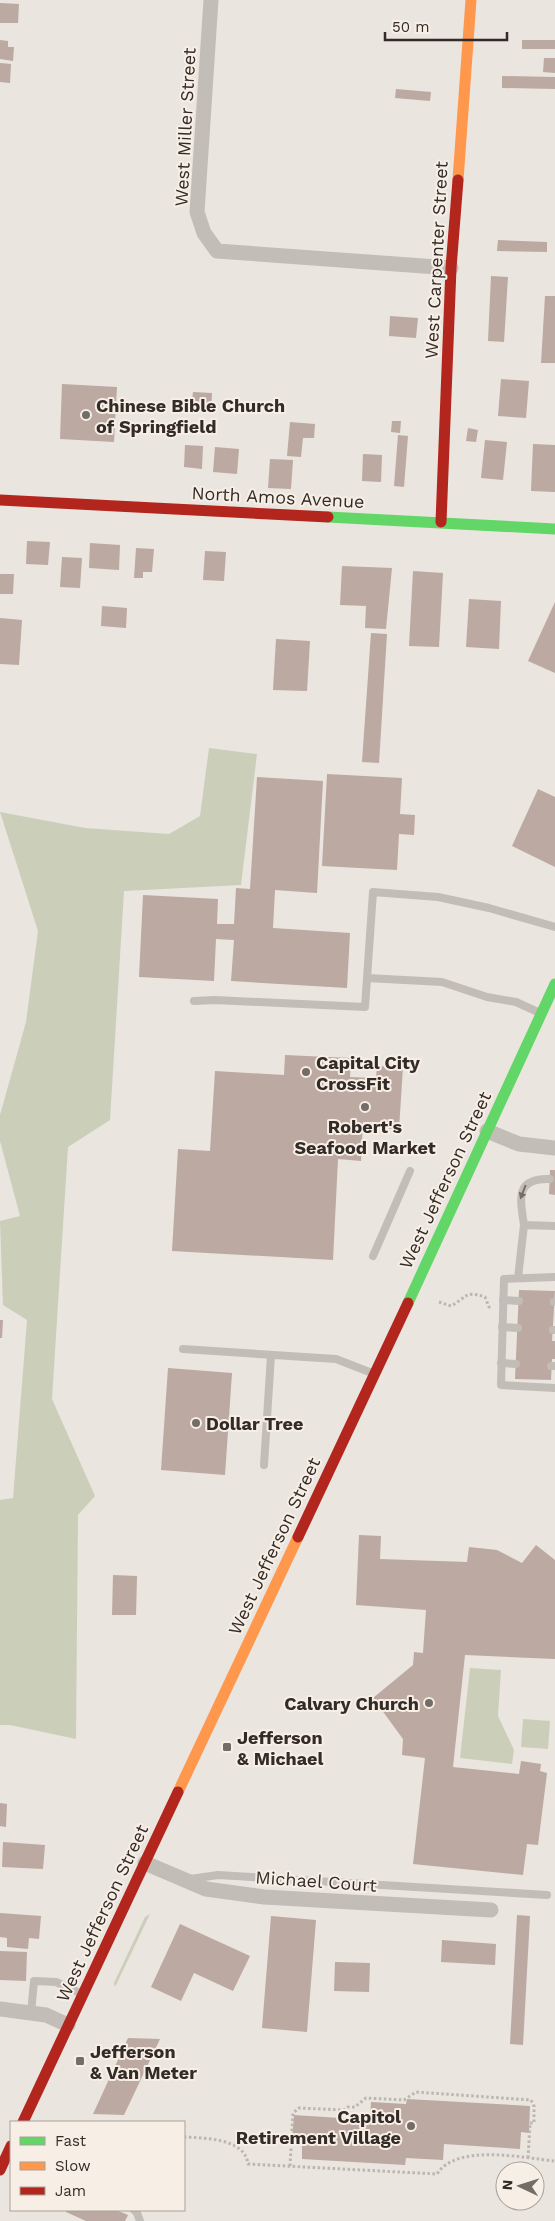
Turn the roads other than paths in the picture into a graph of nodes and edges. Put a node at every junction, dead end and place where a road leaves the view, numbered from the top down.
1 (211, 0) edge
2 (471, 0) edge
3 (451, 268) junction
4 (0, 500) edge
5 (441, 522) junction
6 (555, 529) edge
7 (555, 927) edge
8 (367, 978) junction
9 (555, 984) edge
10 (194, 1001) dead end
11 (542, 1014) junction
12 (487, 1131) junction
13 (555, 1148) edge
14 (410, 1171) dead end
15 (550, 1179) dead end
16 (524, 1225) junction
17 (555, 1226) edge
18 (373, 1256) dead end
19 (555, 1277) edge
20 (518, 1278) junction
21 (503, 1300) junction
22 (519, 1301) dead end
23 (502, 1327) junction
24 (518, 1328) dead end
25 (183, 1349) dead end
26 (271, 1355) junction
27 (501, 1363) junction
28 (516, 1364) dead end
29 (374, 1374) junction
30 (555, 1388) edge
31 (264, 1464) dead end
32 (145, 1863) junction
33 (186, 1880) junction
34 (547, 1895) dead end
35 (491, 1910) dead end
36 (82, 1994) junction
37 (0, 2009) edge
38 (30, 2013) junction
39 (68, 2025) junction
40 (23, 2121) edge
41 (10, 2149) edge
42 (5, 2164) edge

1 - 3 street, West Miller Street
2 - 3 main road, West Carpenter Street
3 - 5 main road, West Carpenter Street
4 - 5 main road, North Amos Avenue
5 - 6 main road, North Amos Avenue
7 - 8 lane
8 - 10 lane
8 - 11 lane
9 - 11 main road, West Jefferson Street
11 - 12 main road, West Jefferson Street
12 - 13 street
12 - 29 main road, West Jefferson Street
14 - 18 lane
15 -> 16 lane
16 - 17 lane
16 - 20 lane
19 - 20 lane
20 - 21 lane
21 - 22 lane
21 - 23 lane
23 - 24 lane
23 - 27 lane
25 - 26 lane
26 - 29 lane
26 - 31 lane
27 - 28 lane
27 - 30 lane
29 - 32 main road, West Jefferson Street
32 - 33 street, Michael Court
32 - 36 main road, West Jefferson Street
33 - 34 lane
33 - 35 street, Michael Court
36 - 38 lane
36 - 39 main road, West Jefferson Street
37 - 38 street
38 - 39 street
39 - 40 main road, West Jefferson Street
41 - 42 main road

